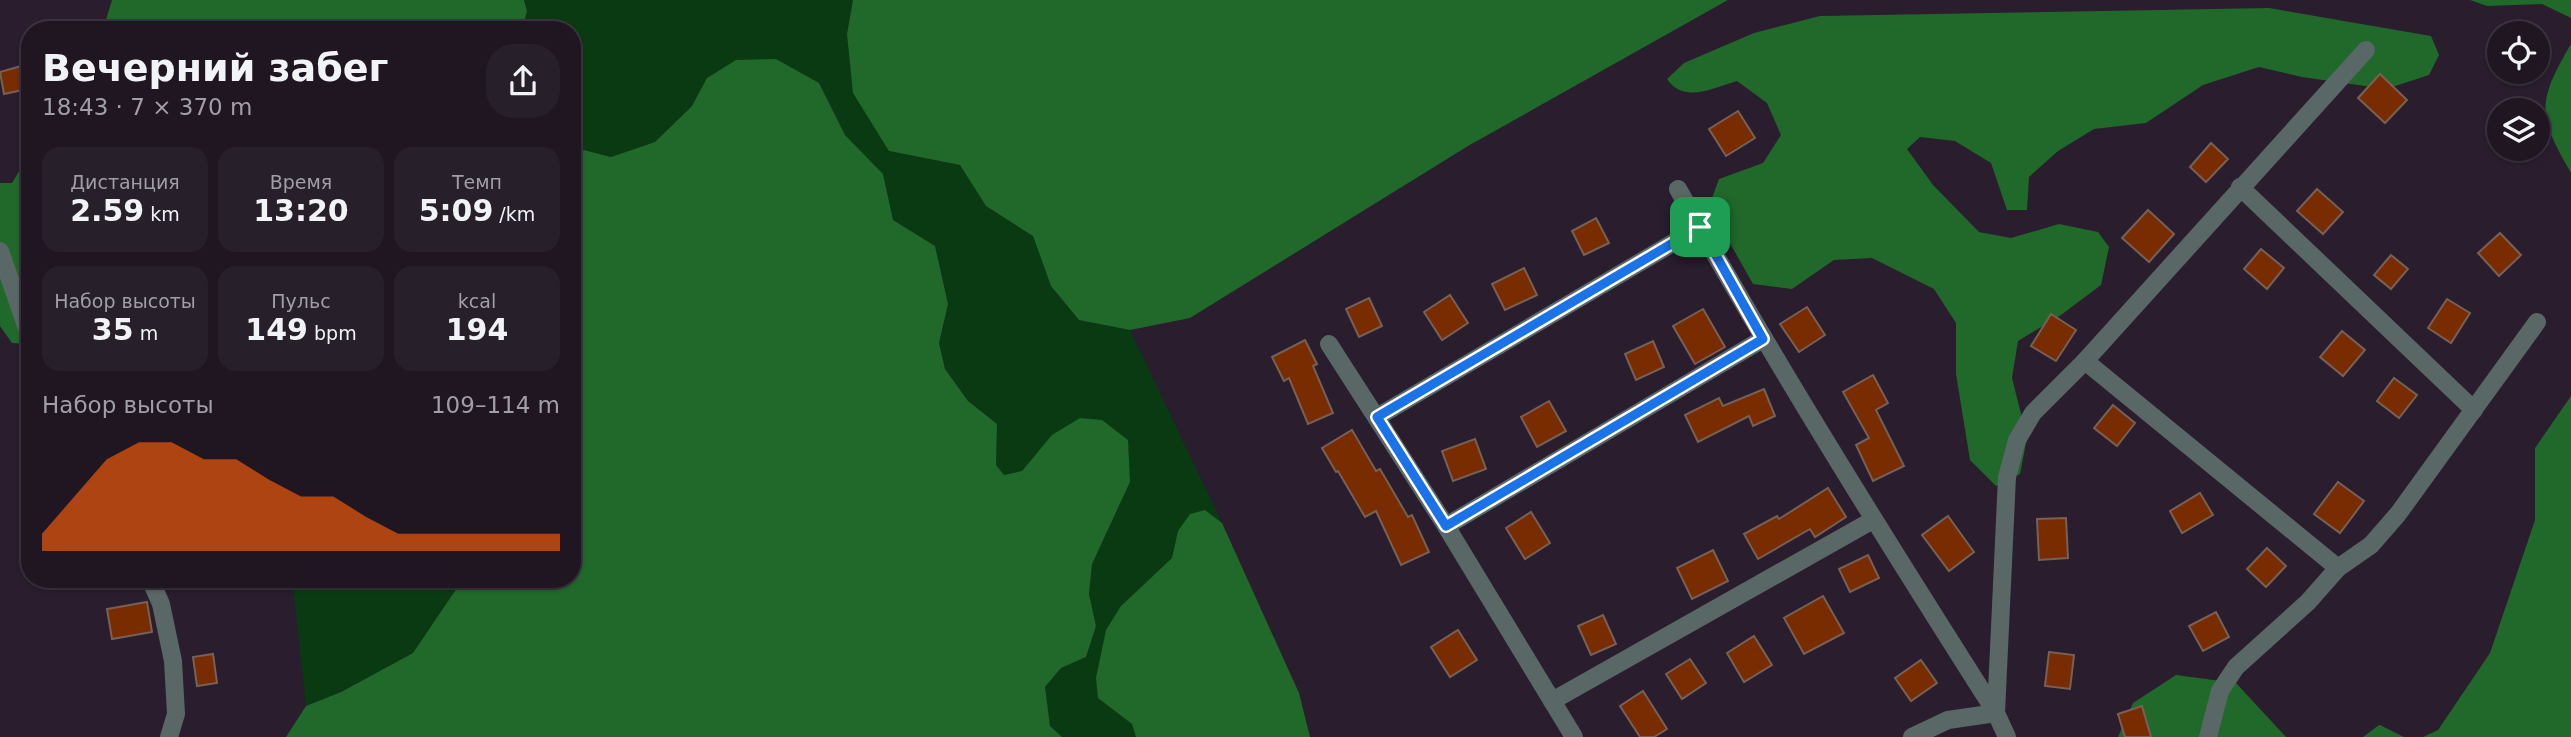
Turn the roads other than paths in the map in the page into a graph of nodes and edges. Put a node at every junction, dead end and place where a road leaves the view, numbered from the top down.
1 (2366, 50) dead end
2 (2240, 187) junction
3 (1678, 189) dead end
4 (1700, 227) junction
5 (0, 251) edge
6 (21, 311) edge
7 (2537, 322) dead end
8 (1763, 339) junction
9 (1329, 344) dead end
10 (2085, 361) junction
11 (2474, 410) junction
12 (1377, 417) junction
13 (1873, 520) junction
14 (1446, 526) junction
15 (2338, 568) junction
16 (154, 588) edge
17 (1552, 701) junction
18 (1996, 713) junction
19 (169, 737) edge
20 (1574, 737) edge
21 (1912, 737) edge
22 (2007, 737) edge
23 (2208, 737) edge

1 - 2 street
2 - 10 street
2 - 11 street
3 - 4 street
4 - 8 street
4 - 12 street
5 - 6 street
7 - 11 street
8 - 13 street
8 - 14 street
9 - 12 street
10 - 15 street
10 - 18 street
11 - 15 street
12 - 14 street
13 - 17 street
13 - 18 street
14 - 17 street
15 - 23 street
16 - 19 street
17 - 20 street
18 - 21 street
18 - 22 street

